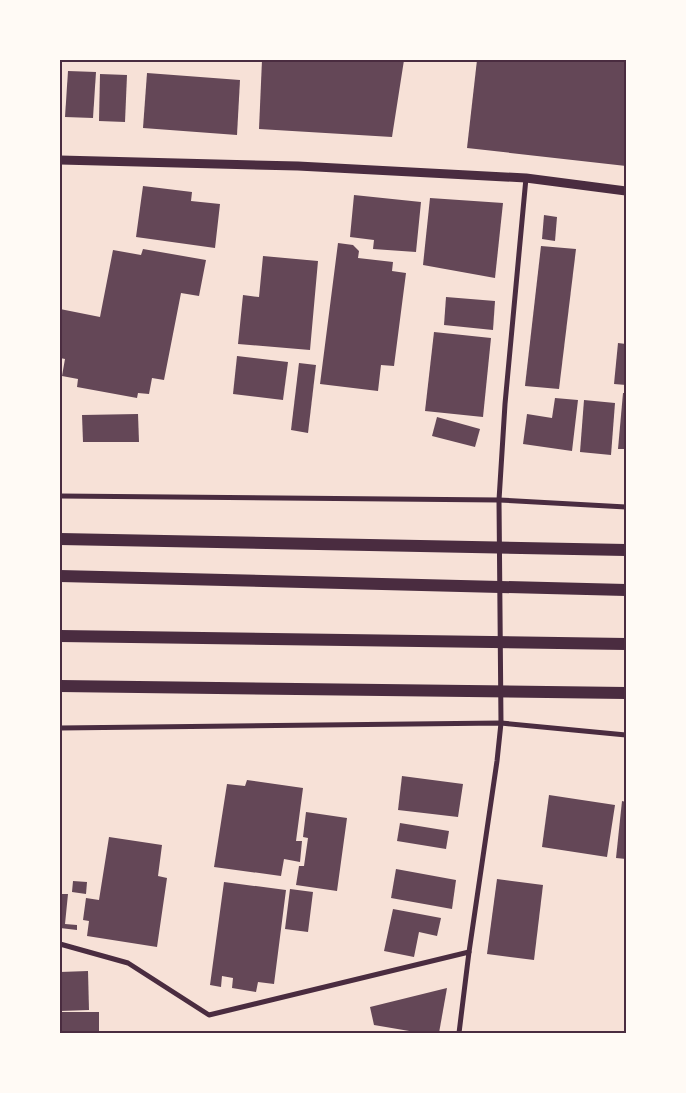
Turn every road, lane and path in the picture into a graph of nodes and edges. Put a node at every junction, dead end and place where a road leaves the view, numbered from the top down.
1 (60, 160) edge
2 (526, 178) junction
3 (626, 191) edge
4 (60, 496) edge
5 (499, 500) junction
6 (626, 507) edge
7 (60, 539) edge
8 (626, 550) edge
9 (60, 576) edge
10 (626, 590) edge
11 (60, 636) edge
12 (626, 644) edge
13 (60, 686) edge
14 (626, 693) edge
15 (501, 724) junction
16 (60, 728) edge
17 (626, 735) edge
18 (60, 944) edge
19 (469, 952) junction
20 (459, 1033) edge

1 - 2 street
2 - 3 street
2 - 5 street
4 - 5 street
5 - 6 street
5 - 15 street
7 - 8 main road
9 - 10 main road
11 - 12 main road
13 - 14 main road
15 - 16 street
15 - 17 street
15 - 19 street
18 - 19 street
19 - 20 street

